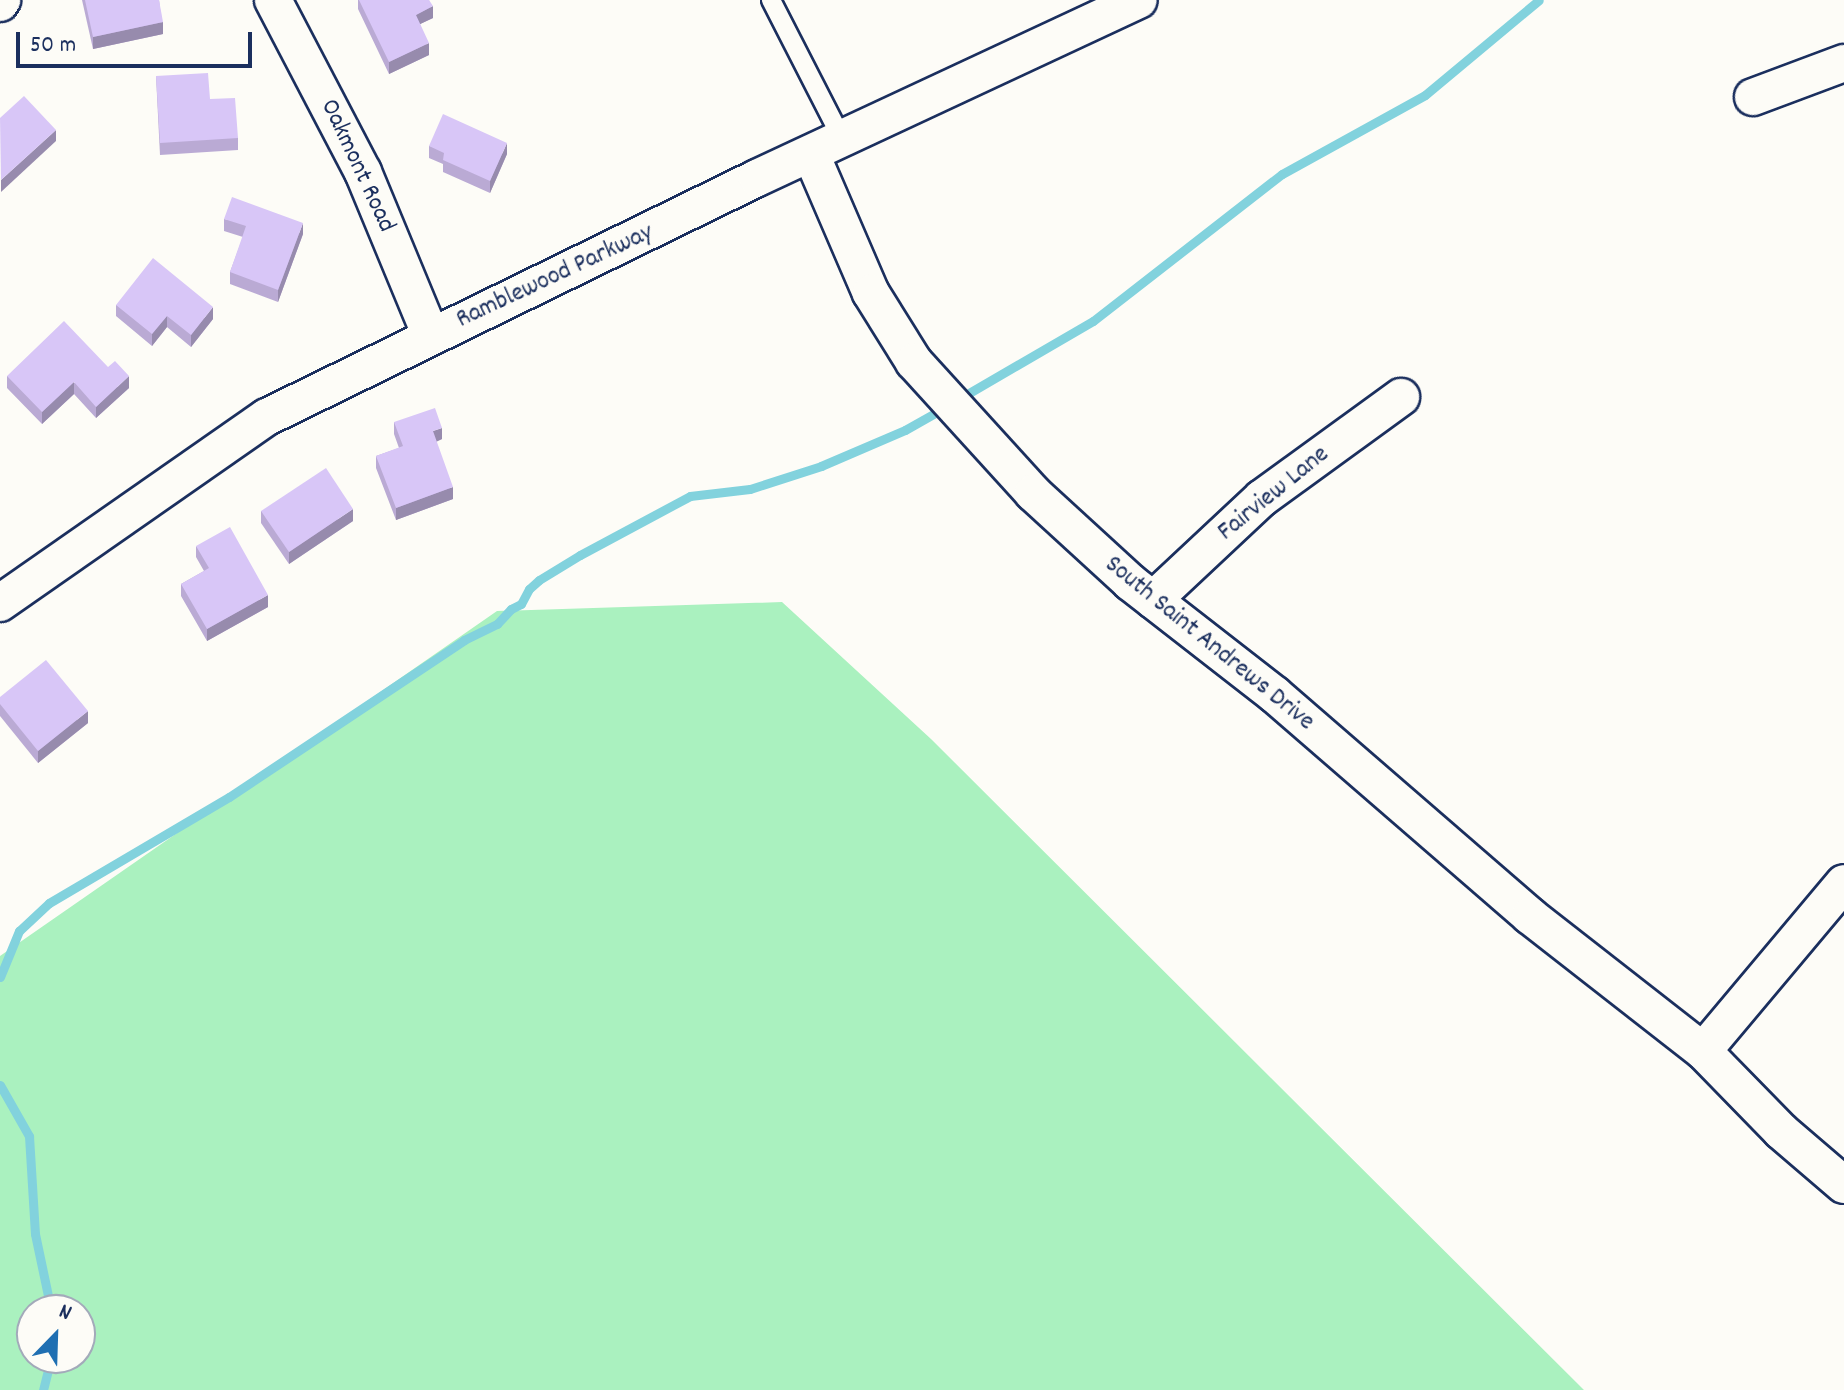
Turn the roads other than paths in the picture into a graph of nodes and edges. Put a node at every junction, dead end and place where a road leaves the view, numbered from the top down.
1 (273, 0) edge
2 (771, 0) edge
3 (1139, 0) edge
4 (1844, 63) edge
5 (1753, 97) dead end
6 (827, 146) junction
7 (431, 336) junction
8 (1401, 397) dead end
9 (1153, 600) junction
10 (0, 603) edge
11 (1844, 883) edge
12 (1703, 1051) junction
13 (1844, 1185) edge

1 - 7 street, Oakmont Road
2 - 6 lane
3 - 6 street, Ramblewood Parkway
4 - 5 street
6 - 7 street, Ramblewood Parkway
6 - 9 street, South Saint Andrews Drive
7 - 10 street, Ramblewood Parkway
8 - 9 street, Fairview Lane
9 - 12 street, South Saint Andrews Drive
11 - 12 street
12 - 13 street, South Saint Andrews Drive

